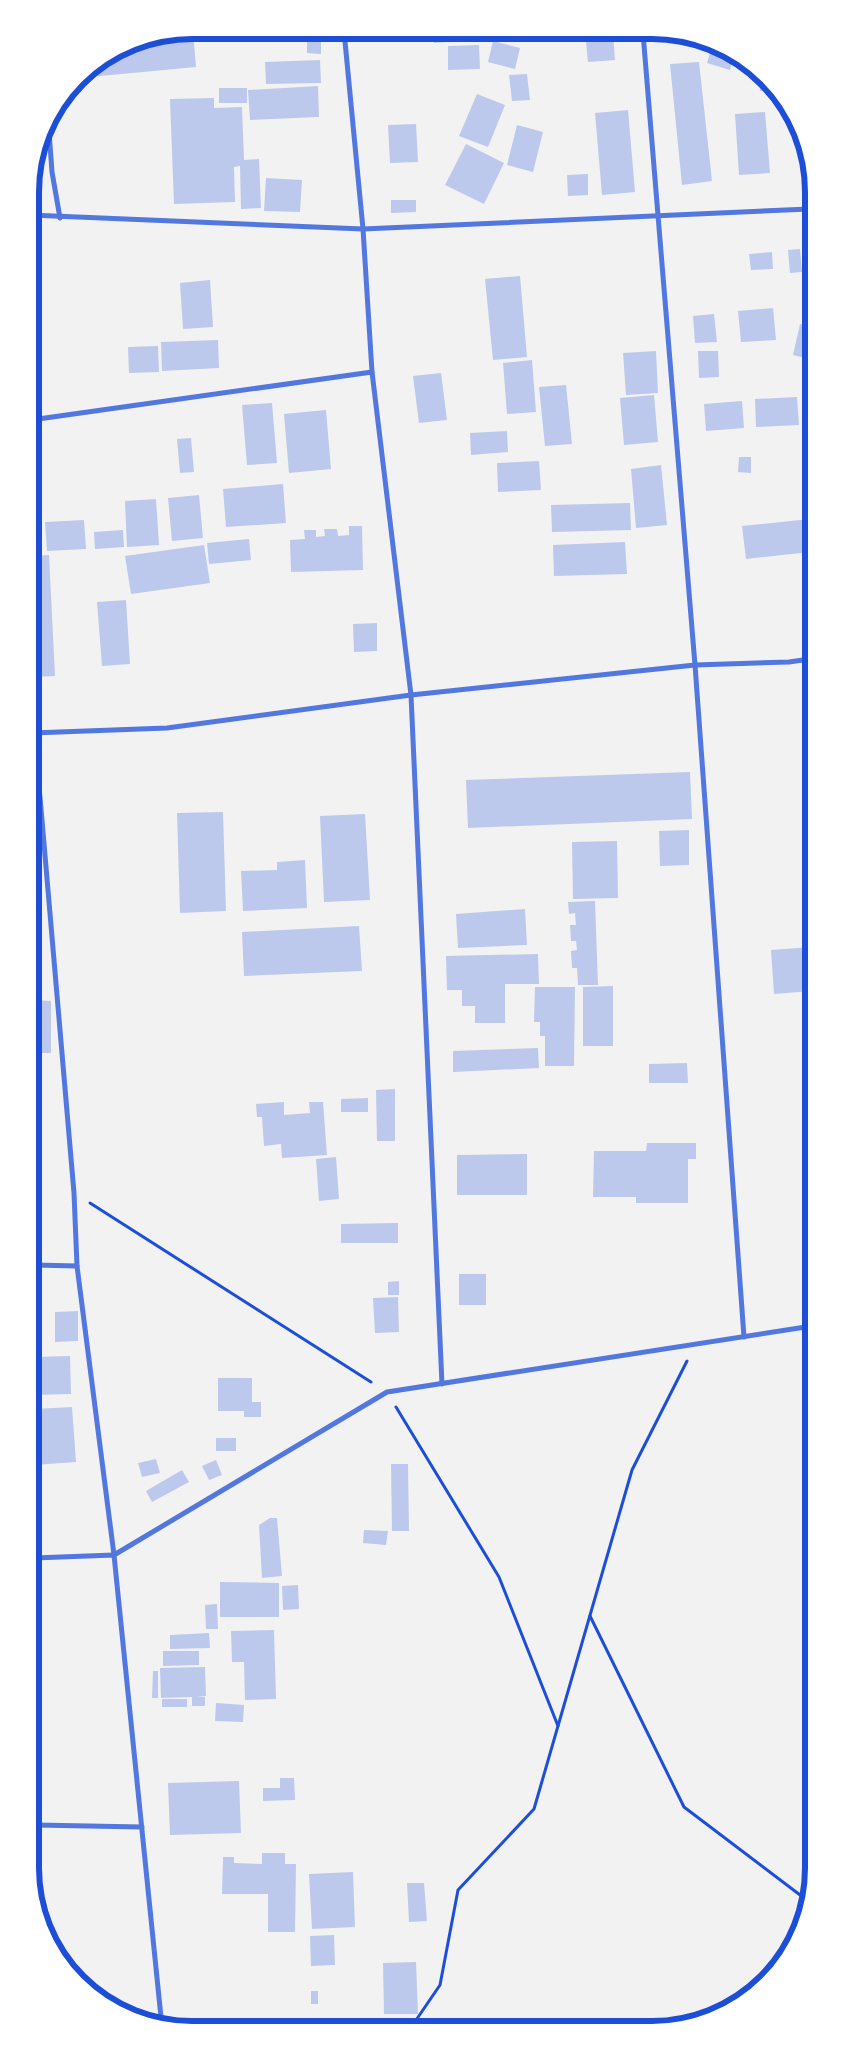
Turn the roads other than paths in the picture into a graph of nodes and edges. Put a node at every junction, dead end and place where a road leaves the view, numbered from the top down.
1 (345, 39) edge
2 (644, 39) edge
3 (49, 135) edge
4 (805, 209) edge
5 (39, 216) edge
6 (658, 216) junction
7 (60, 218) junction
8 (363, 229) junction
9 (372, 372) junction
10 (39, 419) edge
11 (805, 660) edge
12 (695, 665) junction
13 (411, 695) junction
14 (39, 734) edge
15 (39, 792) edge
16 (39, 1265) edge
17 (77, 1266) junction
18 (805, 1327) edge
19 (744, 1337) junction
20 (442, 1384) junction
21 (114, 1555) junction
22 (39, 1558) edge
23 (39, 1825) edge
24 (142, 1827) junction
25 (161, 2018) edge

1 - 8 street
2 - 6 street
3 - 7 street
4 - 6 street
5 - 7 street
6 - 8 street
6 - 12 street
7 - 8 street
8 - 9 street
9 - 10 street
9 - 13 street
11 - 12 street
12 - 13 street
12 - 19 street
13 - 14 street
13 - 20 street
15 - 17 street
16 - 17 street
17 - 21 street
18 - 19 street
19 - 20 street
20 - 21 street
21 - 22 street
21 - 24 street
23 - 24 street
24 - 25 street

